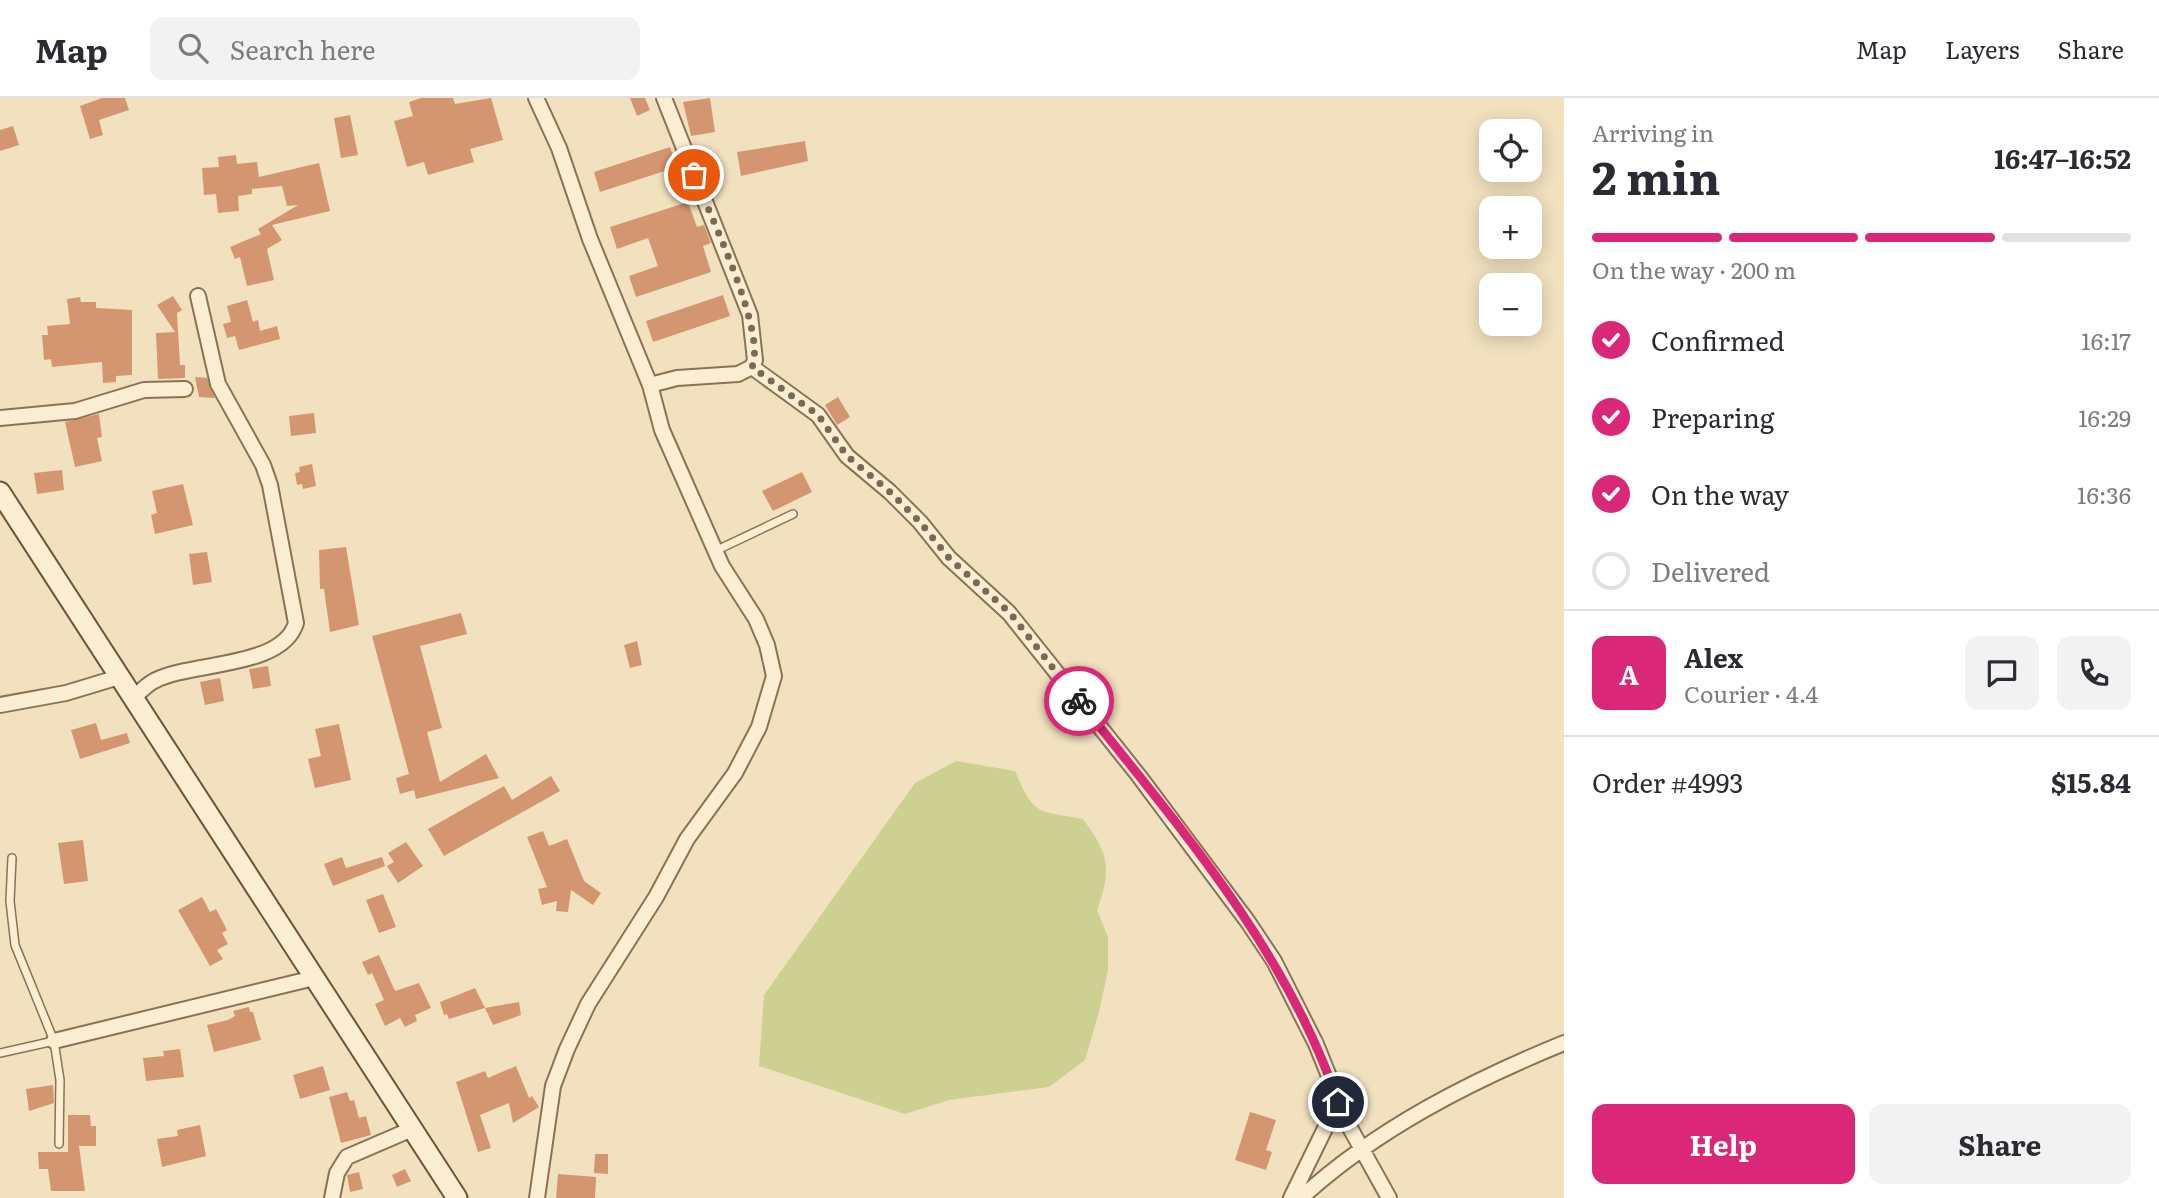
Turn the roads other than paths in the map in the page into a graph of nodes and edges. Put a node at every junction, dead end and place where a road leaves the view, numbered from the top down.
1 (536, 98) edge
2 (664, 98) edge
3 (198, 296) dead end
4 (752, 367) junction
5 (650, 385) junction
6 (185, 389) dead end
7 (0, 418) edge
8 (0, 492) edge
9 (793, 514) dead end
10 (715, 551) junction
11 (119, 677) junction
12 (134, 699) junction
13 (0, 705) edge
14 (12, 858) dead end
15 (314, 978) junction
16 (54, 1041) junction
17 (1564, 1043) edge
18 (0, 1053) edge
19 (1338, 1102) junction
20 (412, 1129) junction
21 (59, 1144) dead end
22 (1363, 1151) junction
23 (332, 1198) edge
24 (457, 1198) edge
25 (537, 1198) edge
26 (1291, 1198) edge
27 (1301, 1198) edge
28 (1389, 1198) edge

1 - 5 street
2 - 4 street
3 - 12 street
4 - 5 street
4 - 19 street
5 - 10 street
6 - 7 street
8 - 11 street
9 - 10 lane
10 - 25 street
11 - 12 street
11 - 13 street
12 - 15 street
14 - 16 lane
15 - 16 street
15 - 20 street
16 - 18 lane
16 - 21 lane
17 - 22 street
19 - 22 street
19 - 26 street
20 - 23 street
20 - 24 street
22 - 27 street
22 - 28 street

